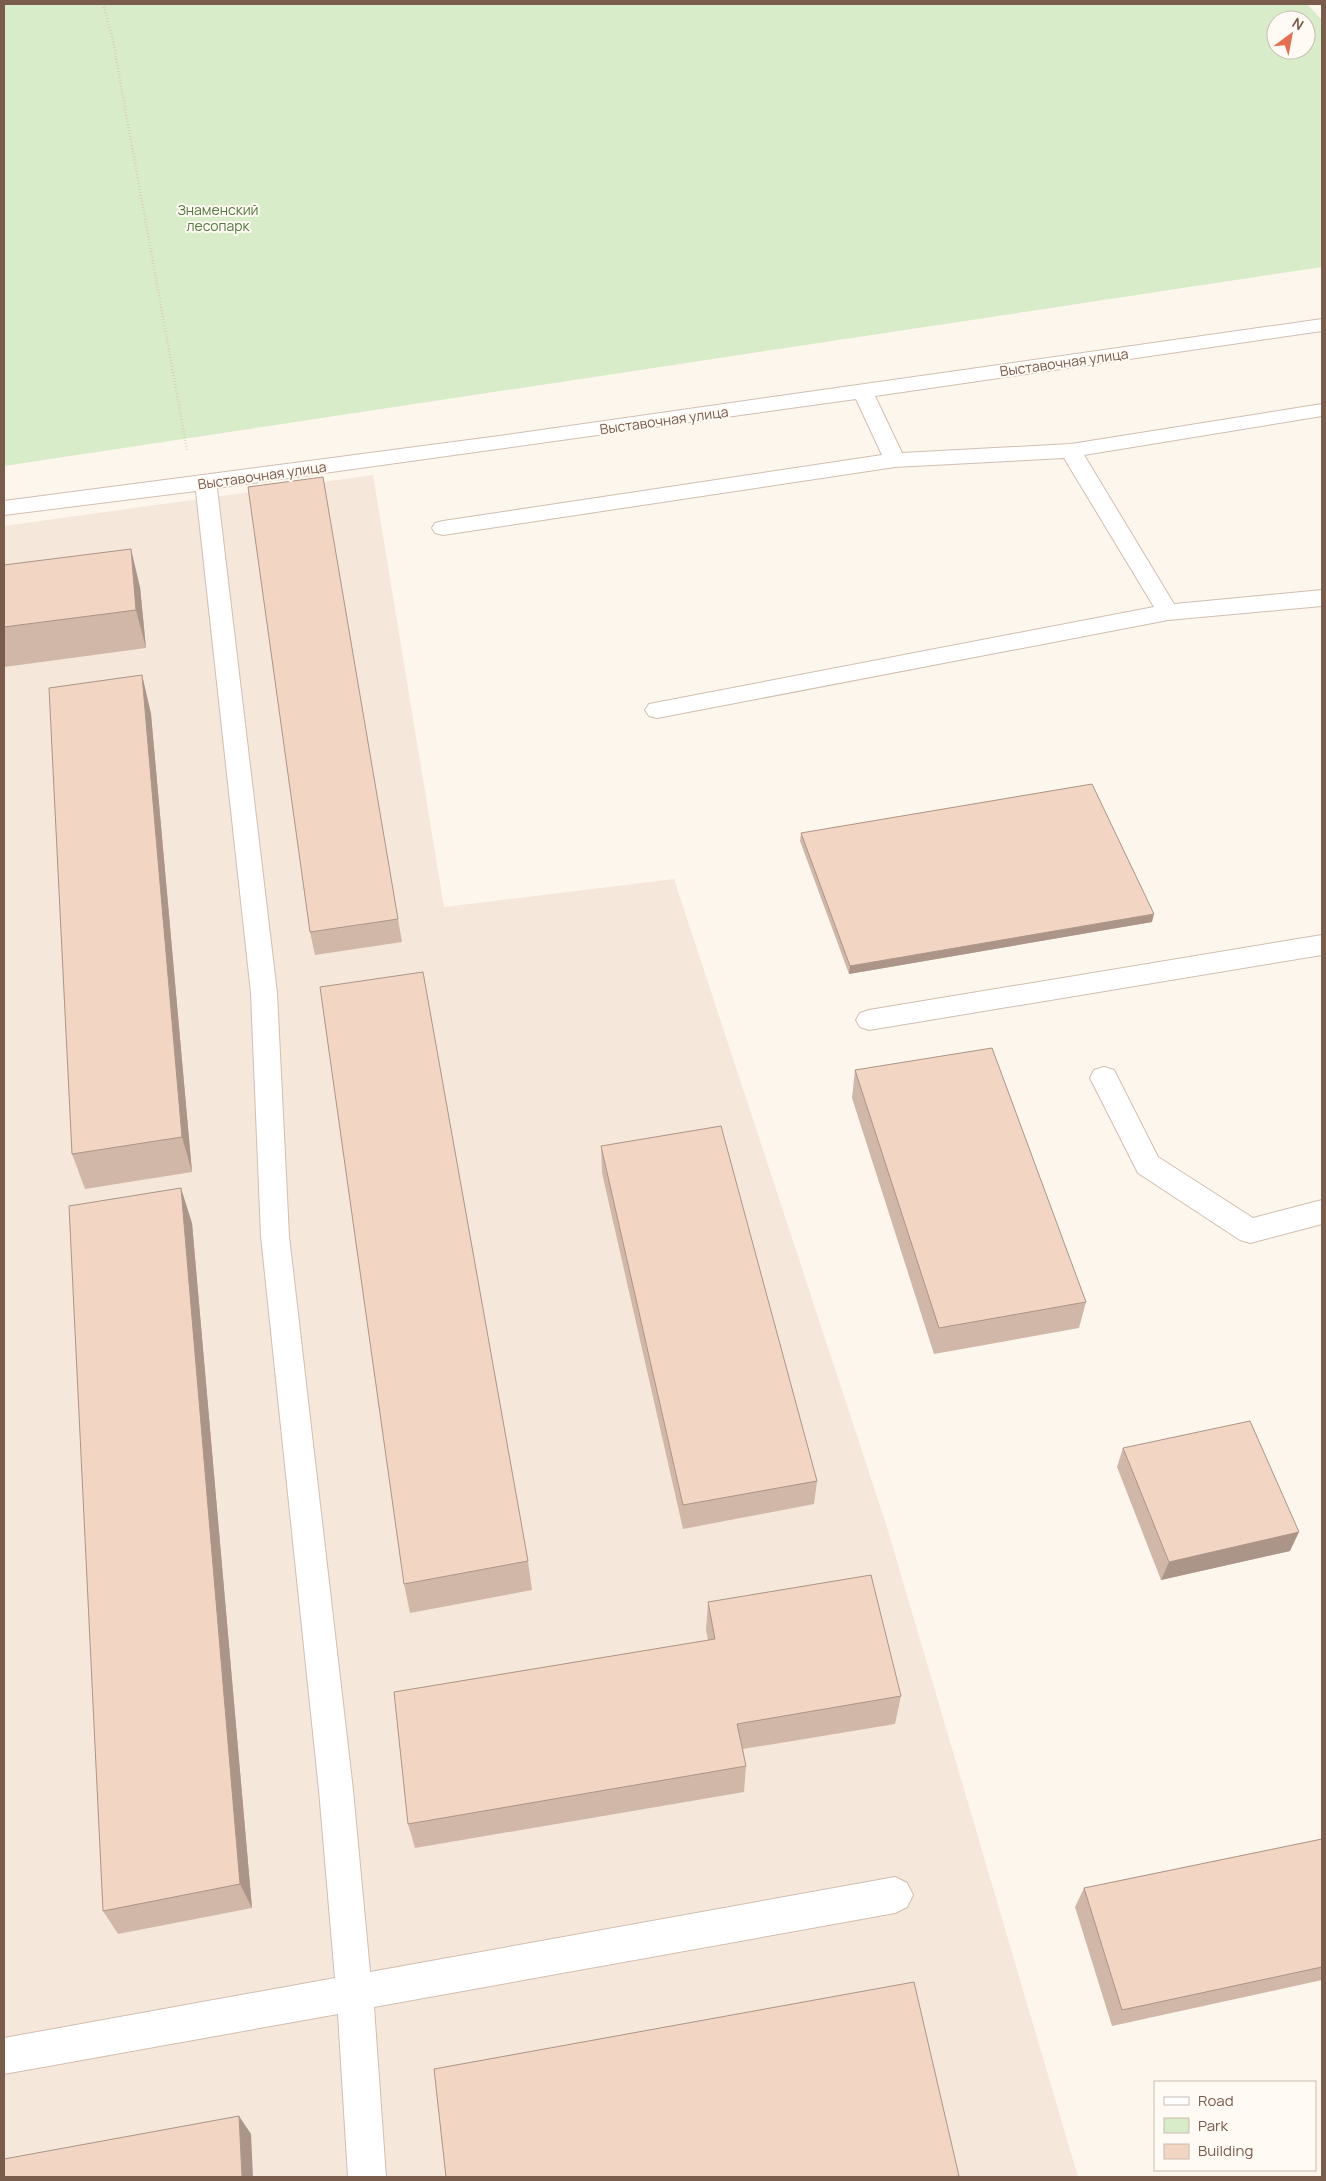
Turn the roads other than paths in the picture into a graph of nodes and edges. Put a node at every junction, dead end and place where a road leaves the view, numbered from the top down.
1 (1322, 325) edge
2 (863, 392) junction
3 (1322, 410) edge
4 (1071, 451) junction
5 (895, 460) junction
6 (206, 483) junction
7 (4, 508) edge
8 (443, 528) dead end
9 (1322, 598) edge
10 (1168, 612) junction
11 (657, 710) dead end
12 (1322, 945) edge
13 (869, 1020) dead end
14 (1104, 1078) dead end
15 (1322, 1212) edge
16 (894, 1895) dead end
17 (354, 1992) junction
18 (4, 2056) edge
19 (368, 2177) edge

1 - 2 street, Выставочная улица
2 - 5 street
2 - 6 street, Выставочная улица
3 - 4 street
4 - 5 street
4 - 10 street
5 - 8 street
6 - 7 street, Выставочная улица
6 - 17 street
9 - 10 street
10 - 11 street
12 - 13 street
14 - 15 street
16 - 17 street
17 - 18 street
17 - 19 street

